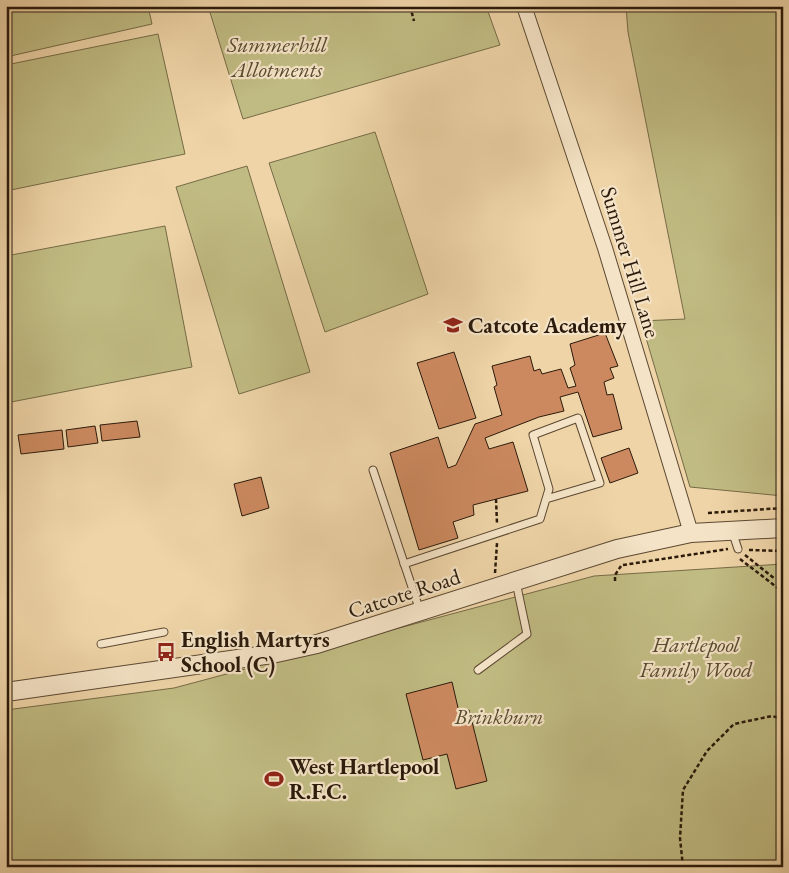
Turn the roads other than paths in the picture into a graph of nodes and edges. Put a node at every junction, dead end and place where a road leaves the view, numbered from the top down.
1 (524, 6) edge
2 (373, 470) dead end
3 (546, 499) junction
4 (783, 528) edge
5 (732, 531) junction
6 (691, 533) junction
7 (738, 549) road end
8 (404, 564) junction
9 (516, 581) junction
10 (420, 611) junction
11 (164, 632) dead end
12 (101, 644) dead end
13 (478, 670) dead end
14 (6, 692) edge

1 - 6 street, Summer Hill Lane
2 - 8 lane
3 - 3 lane
3 - 8 lane
4 - 5 street, Catcote Road
5 - 6 street, Catcote Road
5 - 7 lane
6 - 9 street, Catcote Road
8 - 10 lane
9 - 10 street, Catcote Road
9 - 13 lane
10 - 14 street, Catcote Road
11 - 12 lane

